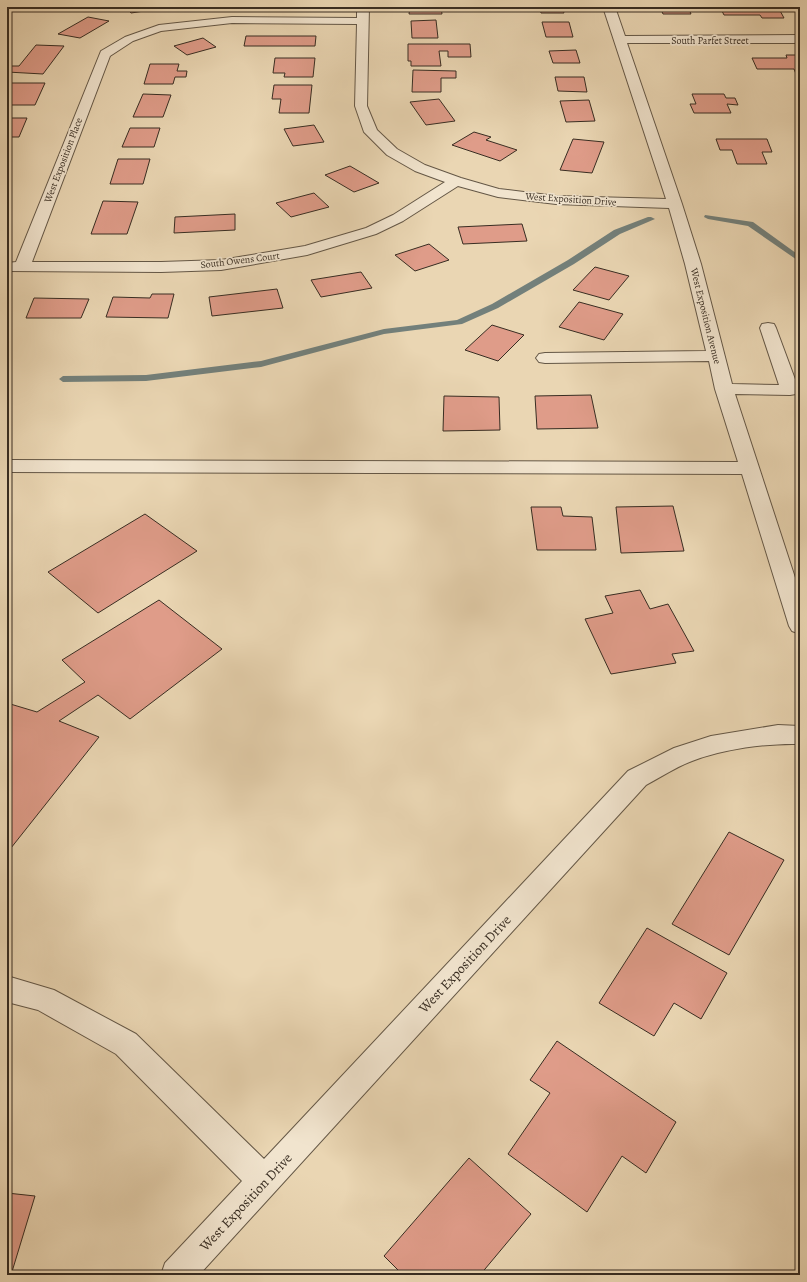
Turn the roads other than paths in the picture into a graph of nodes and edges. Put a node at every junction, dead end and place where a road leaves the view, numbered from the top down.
1 (363, 7) edge
2 (609, 7) edge
3 (362, 21) junction
4 (620, 40) junction
5 (800, 40) edge
6 (456, 181) junction
7 (675, 204) junction
8 (15, 267) edge
9 (768, 328) dead end
10 (716, 356) junction
11 (545, 358) dead end
12 (724, 389) junction
13 (7, 466) edge
14 (750, 468) junction
15 (800, 626) edge
16 (800, 735) edge
17 (7, 989) edge
18 (264, 1181) junction
19 (177, 1275) edge

1 - 3 street, West Exposition Drive
2 - 4 street, West Exposition Avenue
3 - 6 street, West Exposition Drive
3 - 8 street, West Exposition Place
4 - 5 street, South Parfet Street
4 - 7 street, West Exposition Avenue
6 - 7 street, West Exposition Drive
6 - 8 street, South Owens Court
7 - 10 street, West Exposition Avenue
9 - 12 street
10 - 11 street
10 - 12 street, West Exposition Avenue
12 - 14 street, West Exposition Avenue
13 - 14 street
14 - 15 street, West Exposition Avenue
16 - 18 street, West Exposition Drive
17 - 18 street
18 - 19 street, West Exposition Drive

